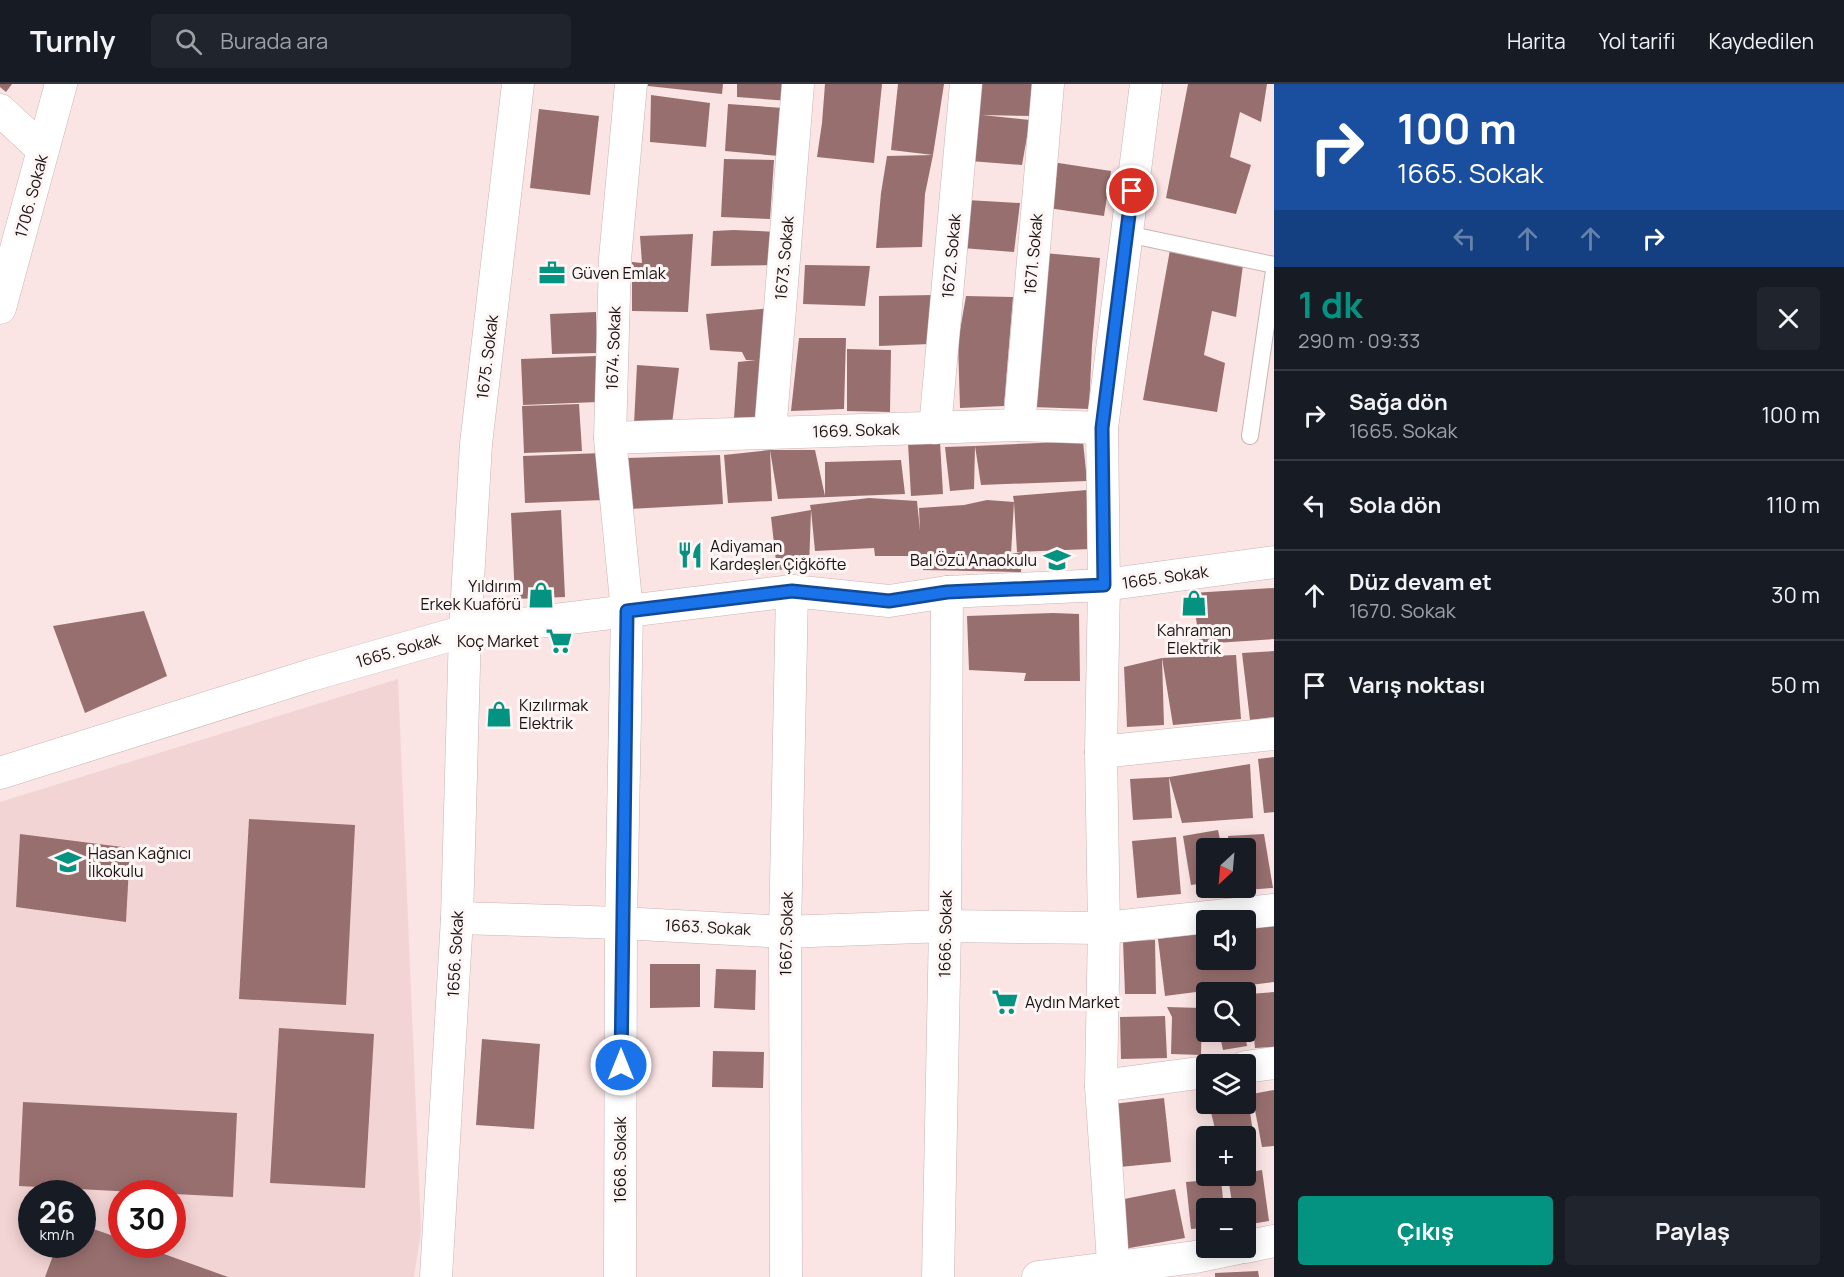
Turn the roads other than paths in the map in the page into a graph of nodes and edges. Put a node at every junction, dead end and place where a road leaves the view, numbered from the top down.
1 (61, 84) edge
2 (518, 84) edge
3 (630, 84) edge
4 (798, 84) edge
5 (966, 84) edge
6 (1048, 84) edge
7 (1146, 84) edge
8 (0, 110) edge
9 (44, 150) junction
10 (1127, 234) junction
11 (1274, 265) edge
12 (1274, 271) edge
13 (2, 294) edge
14 (1019, 425) junction
15 (935, 428) junction
16 (1102, 428) junction
17 (770, 433) junction
18 (1250, 436) dead end
19 (610, 438) junction
20 (1274, 562) edge
21 (1104, 585) junction
22 (792, 591) junction
23 (947, 592) junction
24 (627, 611) junction
25 (465, 631) junction
26 (1274, 734) edge
27 (1101, 752) junction
28 (0, 773) edge
29 (1274, 910) edge
30 (457, 918) junction
31 (621, 923) junction
32 (945, 926) junction
33 (1104, 928) junction
34 (785, 932) junction
35 (1274, 1063) edge
36 (1256, 1065) edge
37 (1196, 1073) edge
38 (1101, 1086) junction
39 (1274, 1240) edge
40 (1256, 1244) edge
41 (1215, 1258) edge
42 (1195, 1267) edge
43 (1113, 1272) edge
44 (436, 1277) edge
45 (620, 1277) edge
46 (786, 1277) edge
47 (938, 1277) edge
48 (1038, 1277) edge

1 - 9 street, 1706. Sokak
2 - 25 street, 1675. Sokak
3 - 19 street, 1674. Sokak
4 - 17 street, 1673. Sokak
5 - 15 street, 1672. Sokak
6 - 14 street, 1671. Sokak
7 - 10 street
8 - 9 street
9 - 13 street, 1706. Sokak
10 - 11 lane
10 - 16 street
12 - 18 lane
14 - 15 street, 1669. Sokak
14 - 16 street, 1669. Sokak
15 - 17 street, 1669. Sokak
16 - 21 street
17 - 19 street, 1669. Sokak
19 - 24 street, 1674. Sokak
20 - 21 street, 1665. Sokak
21 - 23 street, 1665. Sokak
21 - 27 street
22 - 23 street, 1665. Sokak
22 - 24 street, 1665. Sokak
22 - 34 street, 1667. Sokak
23 - 32 street, 1666. Sokak
24 - 25 street, 1665. Sokak
24 - 31 street, 1668. Sokak
25 - 28 street, 1665. Sokak
25 - 30 street, 1656. Sokak
26 - 27 street
27 - 33 street
29 - 33 street, 1663. Sokak
30 - 31 street, 1663. Sokak
30 - 44 street, 1656. Sokak
31 - 34 street, 1663. Sokak
31 - 45 street, 1668. Sokak
32 - 33 street, 1663. Sokak
32 - 34 street, 1663. Sokak
32 - 47 street, 1666. Sokak
33 - 38 street
34 - 46 street, 1667. Sokak
35 - 36 street
37 - 38 street
38 - 43 street
39 - 40 street
41 - 42 street
42 - 43 street
43 - 48 street

